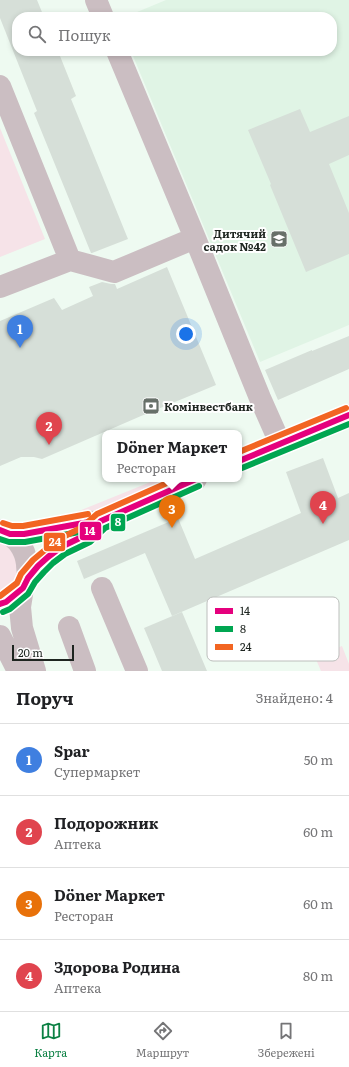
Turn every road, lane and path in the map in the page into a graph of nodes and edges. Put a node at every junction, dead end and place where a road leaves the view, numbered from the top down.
1 (119, 56) edge
2 (0, 86) edge
3 (195, 238) junction
4 (70, 260) junction
5 (0, 287) edge
6 (349, 415) edge
7 (280, 443) junction
8 (242, 460) edge
9 (189, 482) edge
10 (101, 521) junction
11 (5, 532) edge
12 (25, 583) junction
13 (102, 588) dead end
14 (0, 604) edge
15 (69, 627) dead end
16 (0, 636) edge
17 (28, 666) edge
18 (84, 671) edge
19 (137, 671) edge

1 - 3 street
2 - 4 street
3 - 4 street
3 - 7 street
4 - 5 street
6 - 7 street
7 - 8 street
9 - 10 street
10 - 11 street
10 - 12 street
11 - 12 street
12 - 14 street
12 - 17 street
13 - 19 street
15 - 18 street
16 - 17 street

